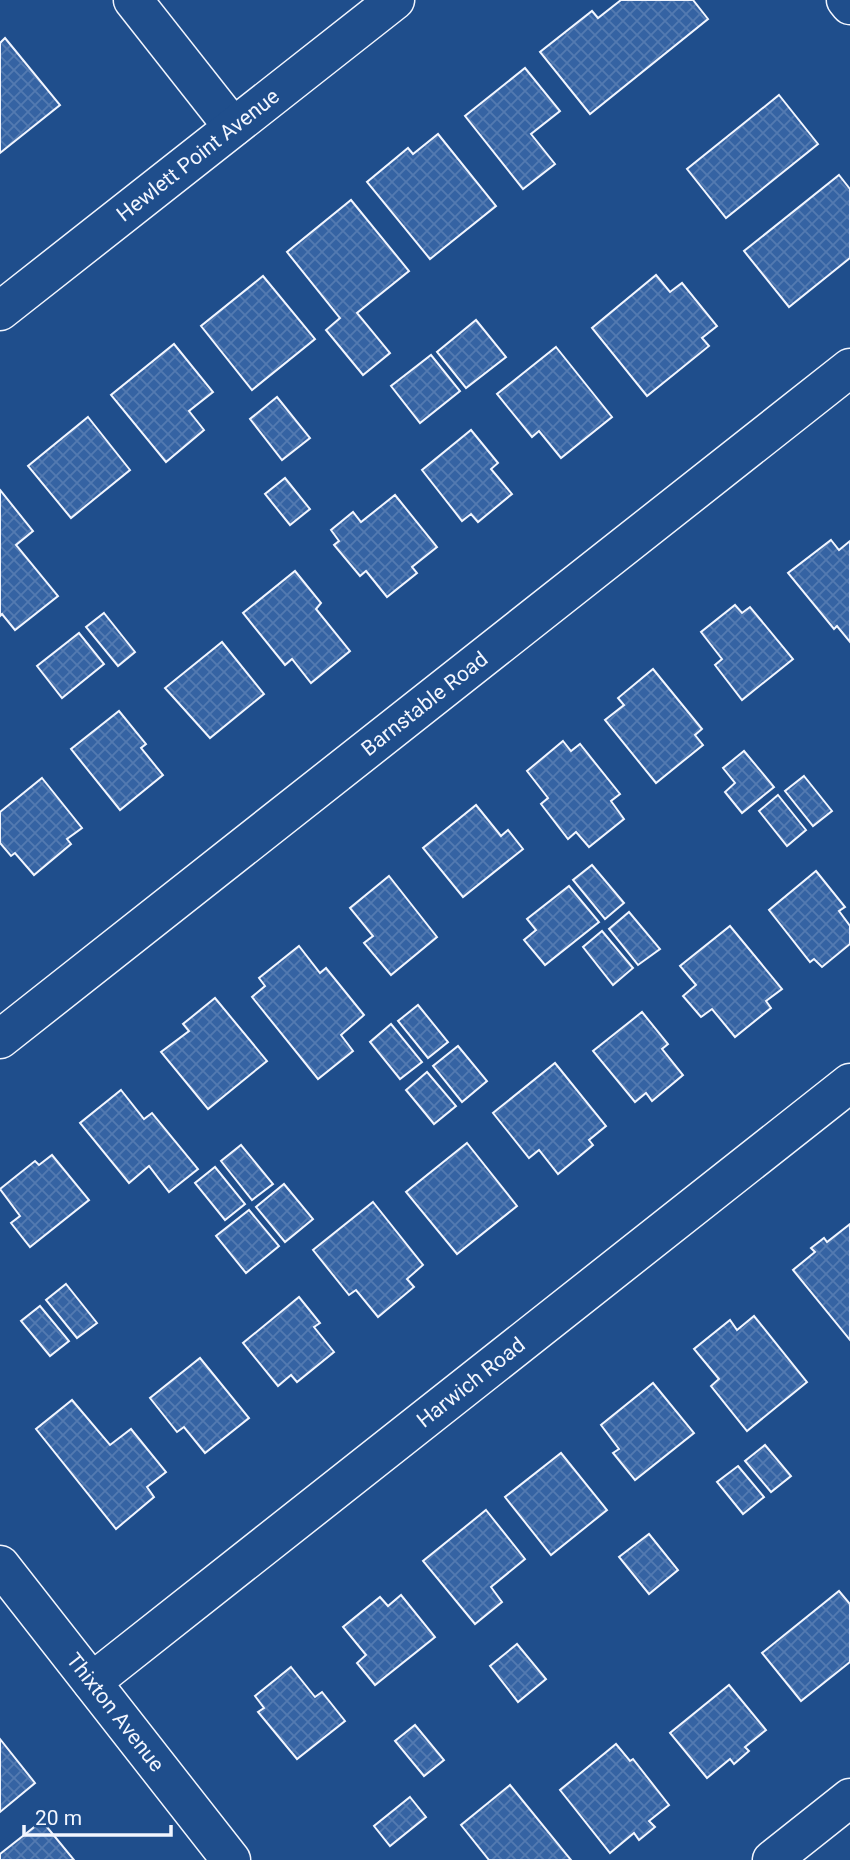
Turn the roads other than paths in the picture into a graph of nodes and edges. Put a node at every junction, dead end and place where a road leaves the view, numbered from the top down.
1 (133, 0) edge
2 (395, 0) edge
3 (846, 0) edge
4 (850, 5) edge
5 (233, 127) junction
6 (0, 311) edge
7 (850, 368) edge
8 (0, 1040) edge
9 (850, 1083) edge
10 (0, 1565) edge
11 (92, 1682) junction
12 (850, 1798) edge
13 (231, 1860) edge
14 (772, 1860) edge

1 - 5 street
2 - 5 street, Hewlett Point Avenue
3 - 4 street
5 - 6 street, Hewlett Point Avenue
7 - 8 street, Barnstable Road
9 - 11 street, Harwich Road
10 - 11 street, Thixton Avenue
11 - 13 street, Thixton Avenue
12 - 14 street

